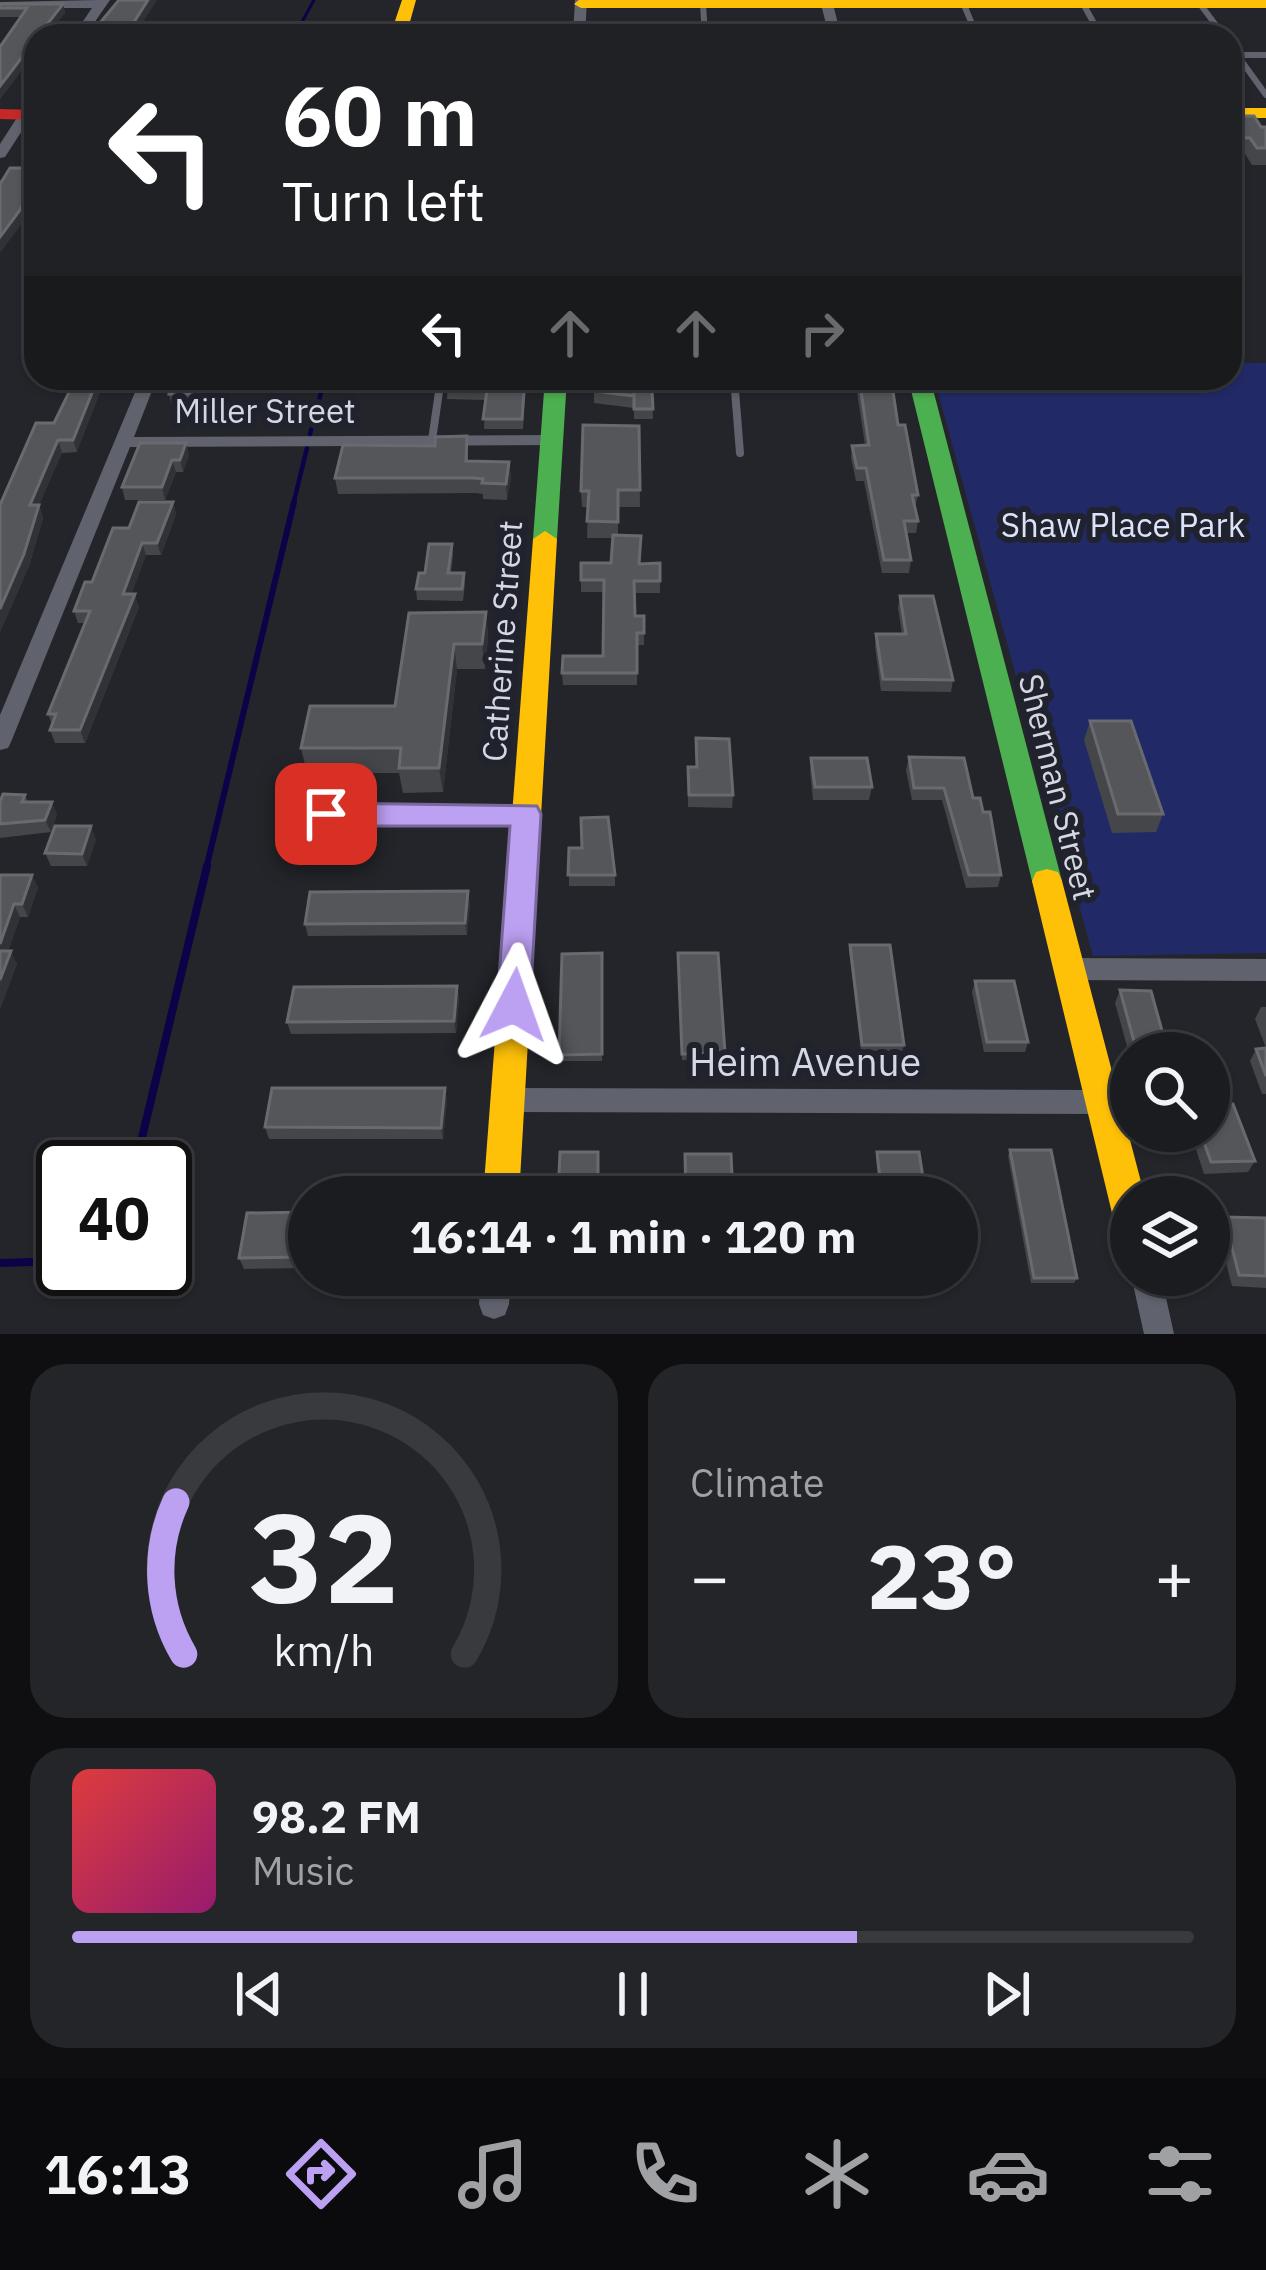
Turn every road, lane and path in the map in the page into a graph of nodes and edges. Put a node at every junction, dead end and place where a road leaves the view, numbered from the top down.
1 (102, 2) edge
2 (581, 2) edge
3 (826, 2) edge
4 (963, 2) edge
5 (1082, 2) edge
6 (1199, 2) edge
7 (0, 4) edge
8 (703, 4) junction
9 (1266, 4) edge
10 (704, 24) edge
11 (1242, 65) edge
12 (1266, 95) edge
13 (24, 111) edge
14 (0, 154) edge
15 (144, 390) edge
16 (439, 390) edge
17 (555, 390) edge
18 (735, 390) edge
19 (922, 390) edge
20 (432, 440) junction
21 (552, 440) junction
22 (123, 442) junction
23 (740, 453) dead end
24 (2, 730) edge
25 (326, 814) dead end
26 (526, 814) junction
27 (1067, 969) junction
28 (1266, 970) edge
29 (507, 1100) junction
30 (1103, 1102) junction
31 (502, 1176) edge
32 (1122, 1176) edge
33 (1151, 1296) edge
34 (1159, 1334) edge

1 - 7 street
2 - 8 street
3 - 4 street
3 - 8 street
4 - 5 street
5 - 6 street
6 - 9 street
8 - 10 lane
11 - 12 lane
13 - 14 street
15 - 22 street
16 - 20 lane
17 - 21 street, Catherine Street
18 - 23 lane
19 - 27 street, Sherman Street
20 - 21 street, Miller Street
20 - 22 street, Miller Street
21 - 26 street, Catherine Street
22 - 24 street
25 - 26 lane
26 - 29 street, Catherine Street
27 - 28 street
27 - 30 street, Sherman Street
29 - 30 street, Heim Avenue
29 - 31 street, Catherine Street
30 - 32 street, Sherman Street
33 - 34 street

